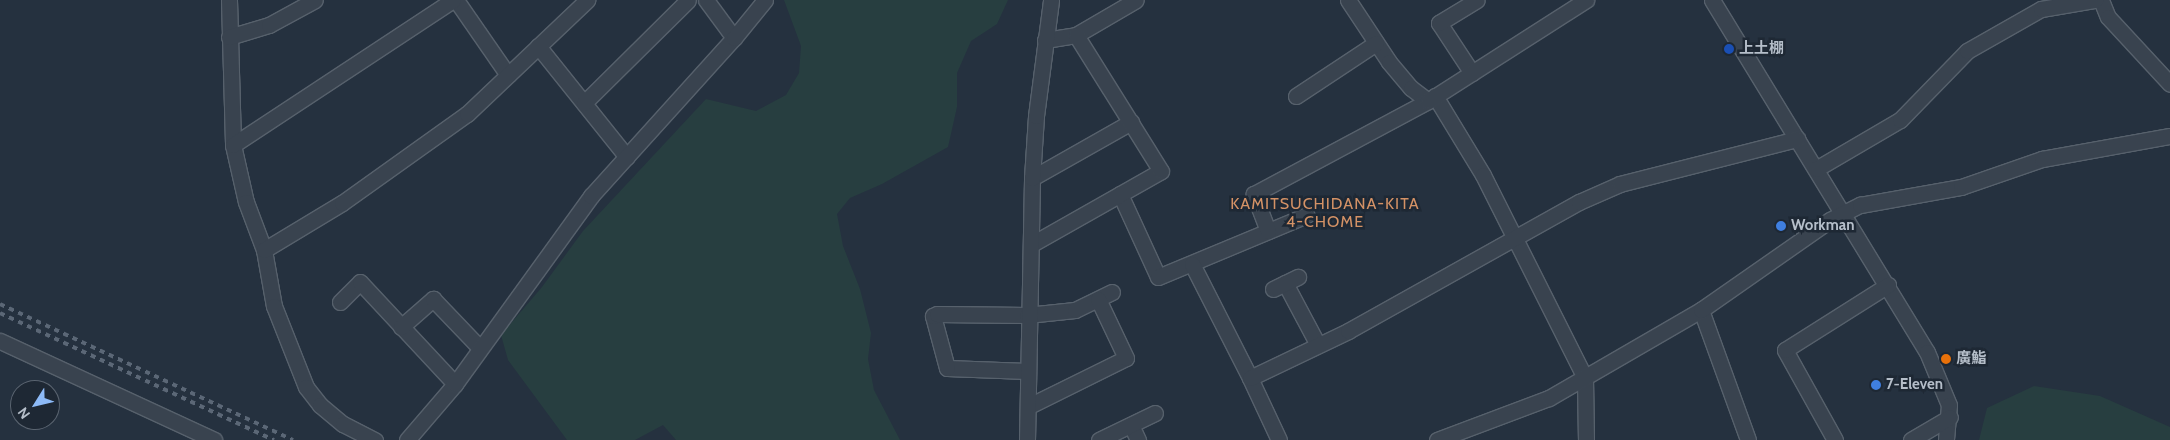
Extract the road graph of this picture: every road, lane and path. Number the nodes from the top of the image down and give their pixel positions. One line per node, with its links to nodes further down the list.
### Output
1 (230, 0): 18 (street)
2 (315, 0): 18 (street)
3 (452, 0): 32 (street)
4 (456, 0): 24 (street)
5 (587, 0): 22 (street)
6 (688, 0): 28 (street)
7 (706, 0): 19 (street)
8 (765, 0): 19 (street)
9 (1051, 0): 20 (street)
10 (1136, 0): 17 (street)
11 (1348, 0): 21 (street)
12 (1477, 0): 23 (street)
13 (1586, 0): 23 (street)
14 (2095, 0): 34 (street)
15 (2101, 0): 25 (street)
16 (1714, 2): 31 (street)
17 (1076, 35): 20 (street); 29 (street)
18 (229, 37): 32 (street)
19 (734, 38): 33 (street)
20 (1045, 40): 35 (street)
21 (1376, 43): 26 (street); 27 (street)
22 (538, 46): 24 (street); 28 (street)
23 (1472, 73): 27 (street)
24 (508, 74): 42 (street)
25 (2170, 84)
26 (1296, 96)
27 (1432, 99): 39 (street); 40 (street)
28 (584, 103): 33 (street)
29 (1131, 122): 35 (street); 36 (street)
30 (2170, 136): 37 (street)
31 (1797, 139): 34 (street); 40 (street)
32 (232, 145): 42 (street)
33 (627, 157): 54 (street)
34 (1816, 169): 37 (street)
35 (1032, 178): 41 (street)
36 (1120, 194): 41 (street); 43 (street)
37 (1842, 213): 45 (street); 49 (street)
38 (1307, 216): 39 (street)
39 (1268, 230): 43 (street)
40 (1515, 236): 53 (street); 57 (street)
41 (1032, 244): 50 (street)
42 (264, 250): 64 (street)
43 (1192, 264): 56 (street)
44 (1285, 283): 53 (street)
45 (1888, 286): 61 (street); 73 (street)
46 (1112, 292): 47 (street)
47 (1098, 299): 50 (street); 59 (street)
48 (340, 302): 51 (street)
49 (1701, 310): 57 (street); 72 (street)
50 (1027, 315): 55 (street); 55 (street)
51 (401, 327): 54 (street); 58 (street)
52 (0, 341): 63 (street)
53 (1318, 345): 56 (street)
54 (480, 348): 58 (street)
55 (1027, 371): 59 (street)
56 (1250, 378): 69 (street)
57 (1585, 378): 70 (street); 71 (street)
58 (455, 384): 65 (street)
59 (1029, 406): 66 (street)
60 (1156, 413): 62 (street)
61 (1950, 417): 74 (street); 75 (street)
62 (1131, 425): 67 (street); 68 (street)
63 (214, 440)
64 (375, 440)
65 (407, 440)
66 (1027, 440)
67 (1099, 440)
68 (1138, 440)
69 (1279, 440)
70 (1437, 440)
71 (1586, 440)
72 (1748, 440)
73 (1835, 440)
74 (1911, 440)
75 (1946, 440)

